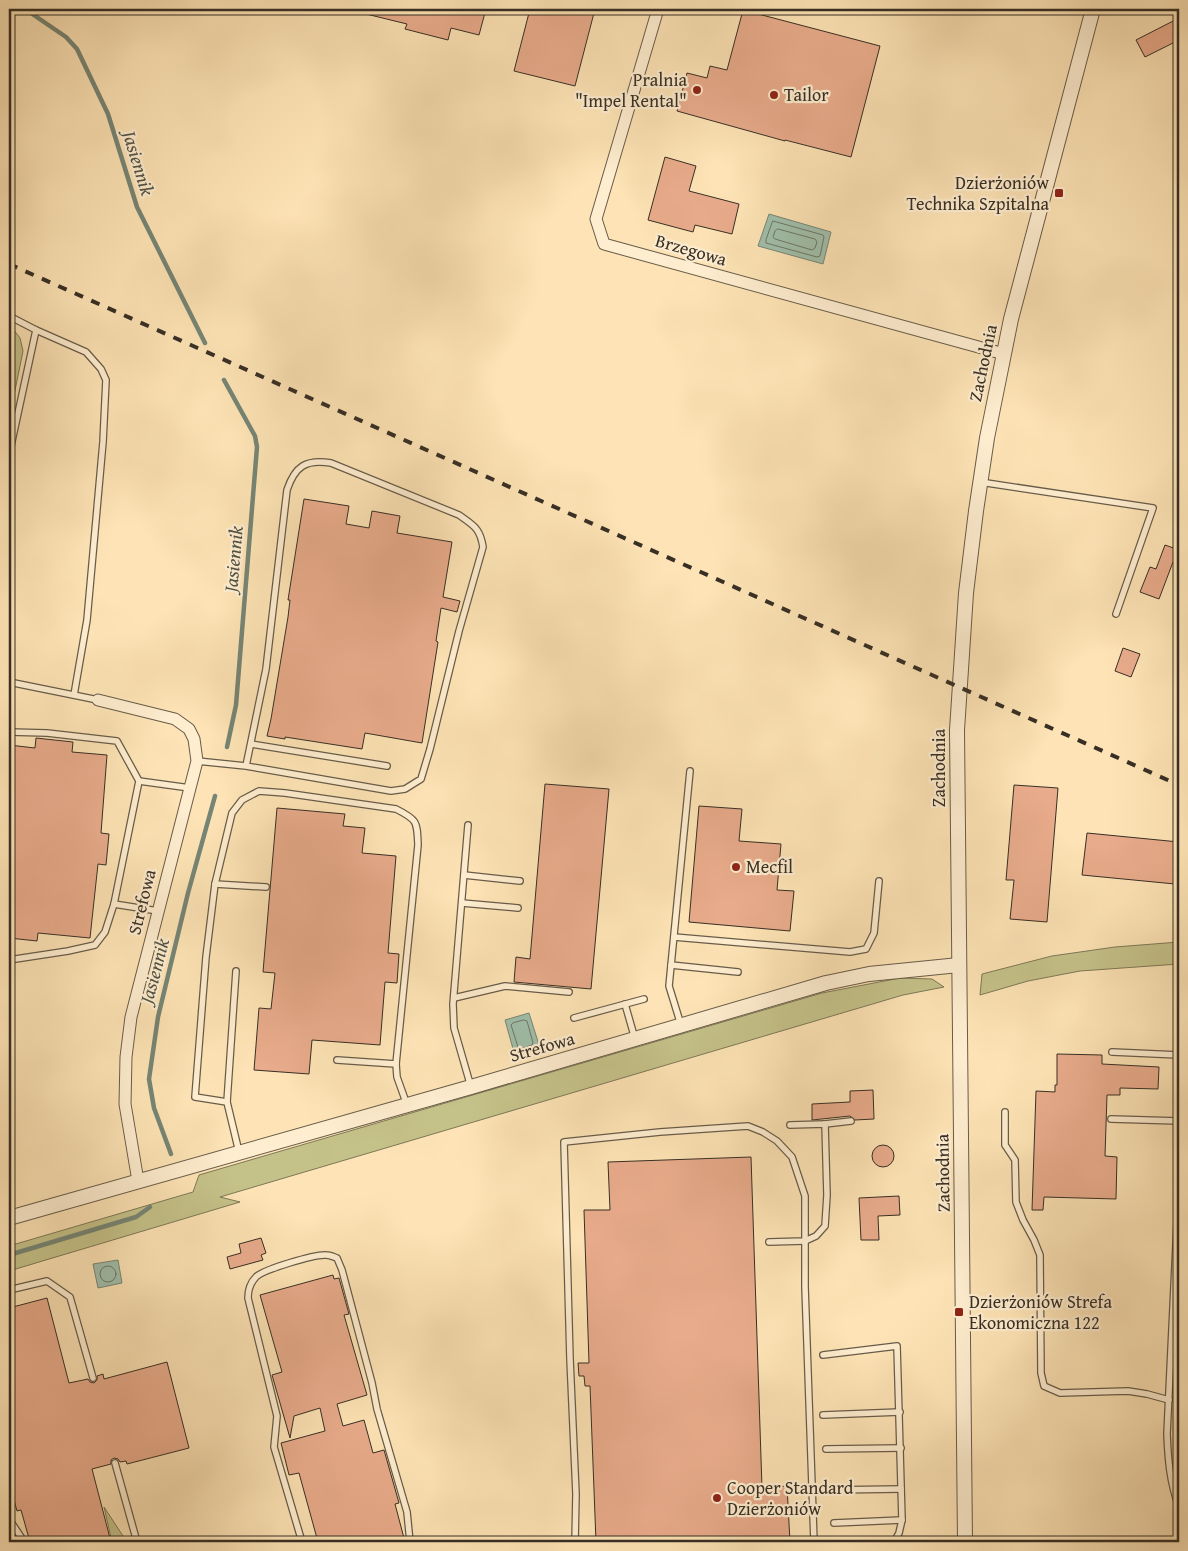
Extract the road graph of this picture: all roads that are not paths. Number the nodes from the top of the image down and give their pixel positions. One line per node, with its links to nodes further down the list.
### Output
1 (658, 9): 5 (street, Brzegowa)
2 (1094, 9): 5 (street, Zachodnia)
3 (9, 316): 4 (lane)
4 (36, 330): 6 (lane); 10 (lane)
5 (1004, 354): 7 (street, Zachodnia)
6 (9, 455)
7 (980, 482): 8 (lane); 33 (street, Zachodnia)
8 (1116, 614)
9 (9, 682): 10 (lane)
10 (74, 695): 11 (lane)
11 (98, 700): 14 (street, Strefowa)
12 (9, 732): 18 (lane)
13 (251, 744): 15 (lane); 15 (lane); 16 (lane)
14 (197, 761): 15 (lane); 19 (street, Strefowa)
15 (246, 766)
16 (387, 766)
17 (690, 771): 30 (lane)
18 (139, 780): 19 (lane); 27 (lane)
19 (190, 788): 29 (street, Strefowa)
20 (468, 826): 21 (lane)
21 (464, 875): 22 (lane); 26 (lane)
22 (520, 881)
23 (878, 881): 30 (lane)
24 (215, 884): 25 (lane); 46 (lane); 48 (lane)
25 (266, 887)
26 (462, 903): 28 (lane); 37 (lane)
27 (114, 904): 29 (lane); 31 (lane)
28 (518, 908)
29 (158, 910): 57 (street, Strefowa)
30 (674, 937): 32 (lane)
31 (9, 960)
32 (671, 965): 35 (lane); 41 (lane)
33 (959, 965): 41 (street, Strefowa); 84 (street, Zachodnia)
34 (236, 971): 48 (lane)
35 (738, 972)
36 (569, 992): 37 (lane)
37 (454, 998): 47 (lane)
38 (644, 999): 39 (lane)
39 (625, 1004): 40 (lane); 42 (lane)
40 (574, 1018)
41 (681, 1025): 42 (street, Strefowa)
42 (635, 1040): 47 (street, Strefowa)
43 (1112, 1052): 44 (lane)
44 (1179, 1055)
45 (337, 1060): 46 (lane)
46 (396, 1064): 49 (lane)
47 (471, 1087): 49 (street, Strefowa)
48 (227, 1102): 56 (lane)
49 (407, 1105): 56 (street, Strefowa)
50 (1005, 1112): 65 (lane)
51 (1111, 1119): 53 (lane)
52 (850, 1121): 54 (lane)
53 (1179, 1122)
54 (825, 1124): 55 (lane); 60 (lane)
55 (790, 1125)
56 (239, 1152): 57 (street, Strefowa)
57 (138, 1181): 59 (street, Strefowa)
58 (1179, 1181): 65 (lane)
59 (9, 1218)
60 (805, 1241): 61 (lane); 81 (lane); 82 (lane)
61 (769, 1242)
62 (9, 1290): 64 (lane)
63 (823, 1355): 66 (lane)
64 (93, 1378)
65 (1169, 1400): 73 (lane)
66 (900, 1412): 67 (lane); 68 (lane)
67 (823, 1415)
68 (901, 1448): 69 (lane); 71 (lane)
69 (826, 1449)
70 (115, 1463): 78 (lane)
71 (901, 1489): 72 (lane); 75 (lane)
72 (829, 1490)
73 (1179, 1507)
74 (9, 1519): 77 (lane)
75 (902, 1520): 76 (lane); 83 (lane)
76 (834, 1523)
77 (22, 1542)
78 (137, 1542)
79 (302, 1542): 80 (lane)
80 (410, 1542)
81 (575, 1542)
82 (814, 1542)
83 (894, 1542)
84 (965, 1542)

